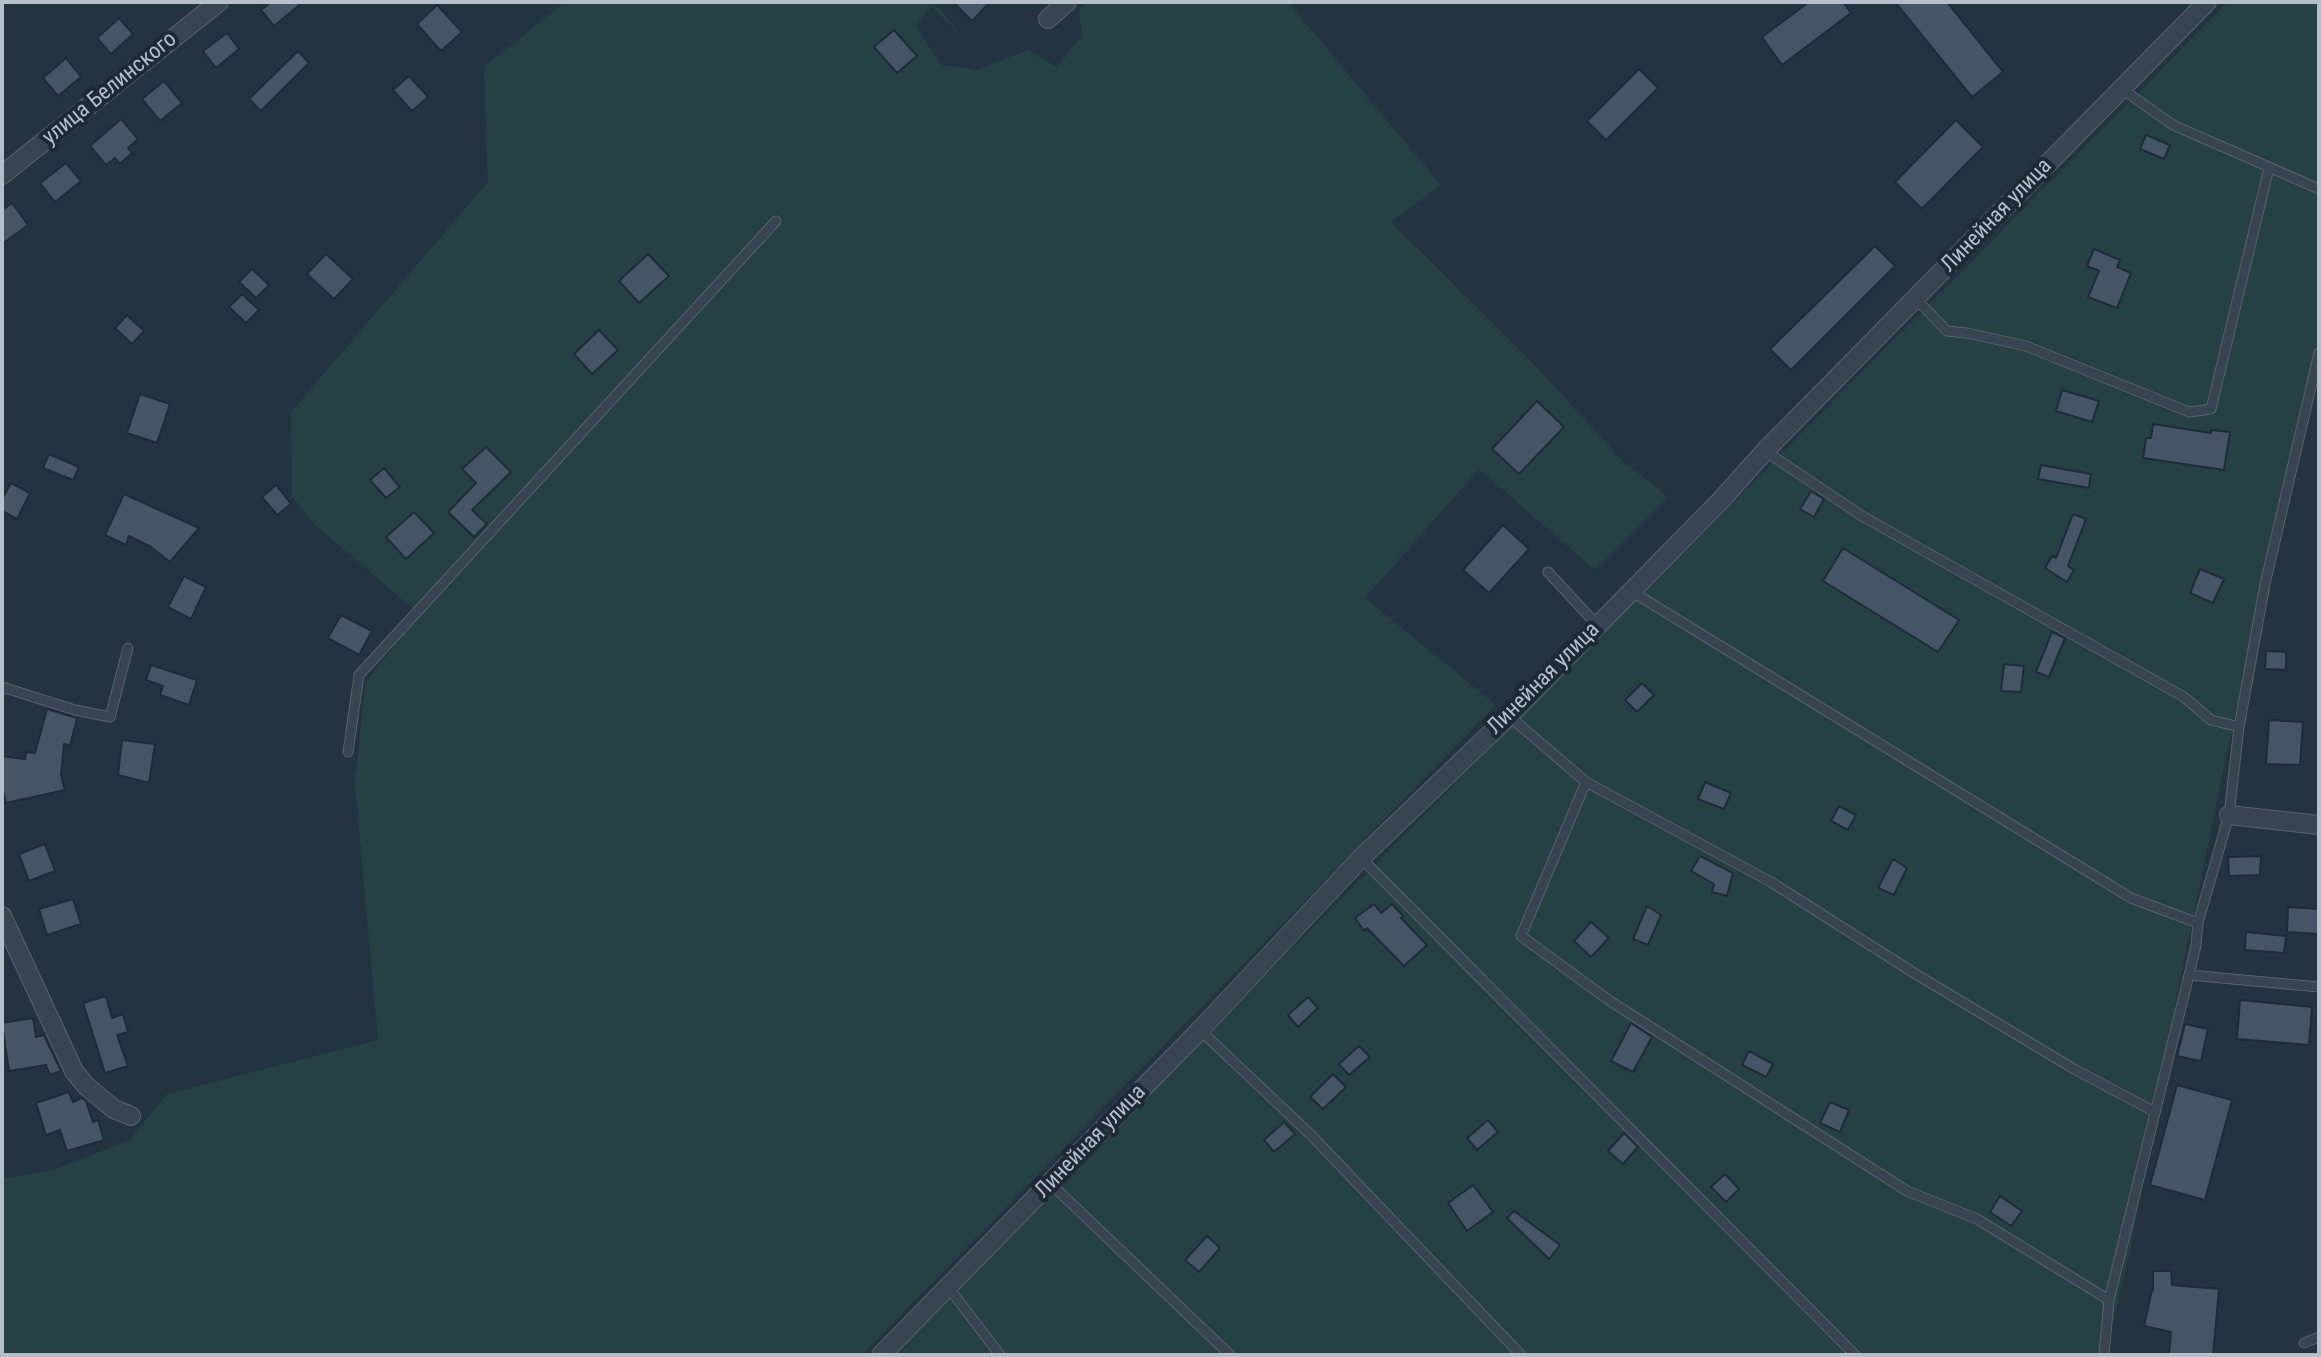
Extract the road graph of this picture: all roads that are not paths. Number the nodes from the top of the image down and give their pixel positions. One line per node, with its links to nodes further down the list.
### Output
1 (219, 2): 7 (street, улица Белинского)
2 (1067, 2): 4 (street)
3 (2207, 2): 5 (street, Линейная улица)
4 (1048, 19)
5 (2122, 89): 6 (lane); 10 (street, Линейная улица)
6 (2269, 168): 8 (lane); 10 (lane)
7 (2, 175)
8 (2319, 189)
9 (776, 221): 20 (lane)
10 (1916, 299): 12 (street, Линейная улица)
11 (2319, 353): 19 (lane)
12 (1765, 451): 14 (street, Линейная улица); 19 (lane)
13 (1548, 572): 15 (lane)
14 (1631, 591): 15 (street, Линейная улица); 26 (lane)
15 (1598, 626): 18 (street, Линейная улица)
16 (128, 648): 17 (lane)
17 (2, 687)
18 (1509, 716): 21 (lane); 24 (street, Линейная улица)
19 (2239, 727): 22 (lane)
20 (348, 752)
21 (1586, 782): 30 (lane); 34 (lane)
22 (2229, 815): 23 (street); 26 (lane)
23 (2319, 825)
24 (1361, 858): 29 (street, Линейная улица); 41 (lane)
25 (2, 916): 31 (street)
26 (2198, 923): 27 (lane)
27 (2189, 975): 28 (lane); 30 (lane)
28 (2319, 987)
29 (1200, 1030): 32 (street, Линейная улица); 40 (lane)
30 (2155, 1112): 34 (lane)
31 (131, 1116)
32 (1050, 1183): 33 (street, Линейная улица); 39 (lane)
33 (948, 1287): 37 (street, Линейная улица); 38 (lane)
34 (2109, 1300): 42 (lane)
35 (2319, 1337): 36 (lane)
36 (2304, 1343)
37 (881, 1355)
38 (1000, 1355)
39 (1230, 1355)
40 (1521, 1355)
41 (1855, 1355)
42 (2104, 1355)

